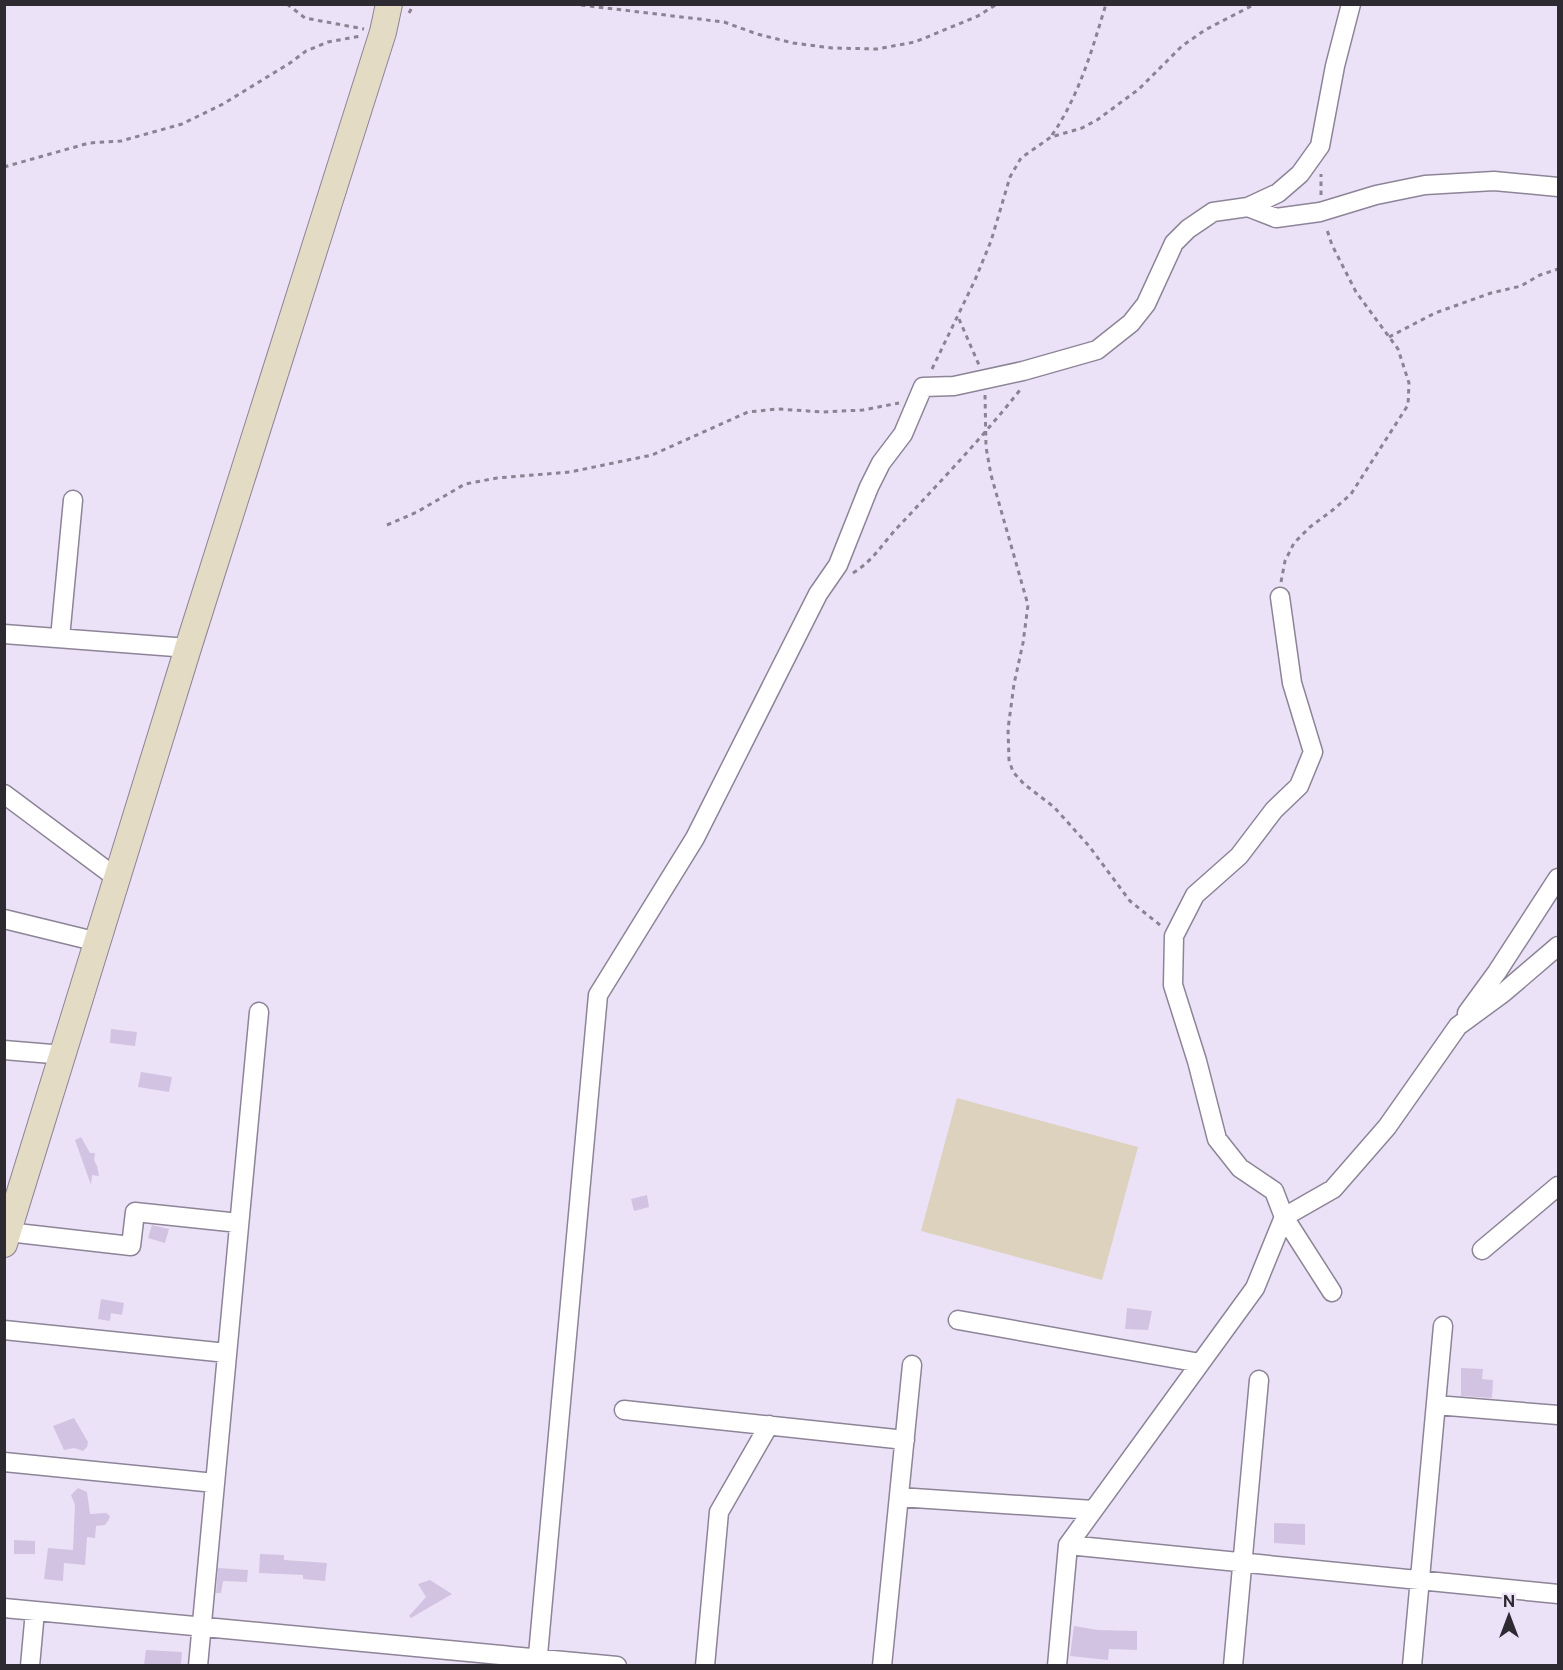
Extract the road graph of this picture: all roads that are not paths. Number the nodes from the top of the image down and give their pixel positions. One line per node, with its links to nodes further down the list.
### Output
1 (1351, 4): 4 (street)
2 (399, 10): 9 (main road)
3 (1558, 187): 4 (street)
4 (1248, 207): 49 (street)
5 (73, 500): 8 (street)
6 (1280, 597): 21 (street)
7 (4, 634): 8 (street)
8 (60, 638): 9 (street)
9 (188, 648): 12 (main road)
10 (4, 794): 12 (street)
11 (1558, 878): 17 (street)
12 (118, 879): 14 (main road)
13 (4, 919): 14 (street)
14 (98, 942): 19 (main road)
15 (1558, 946): 17 (street)
16 (259, 1012): 22 (street)
17 (1458, 1026): 21 (street)
18 (4, 1050): 19 (street)
19 (64, 1055): 23 (main road)
20 (1558, 1186): 24 (street)
21 (1284, 1217): 25 (street); 30 (street)
22 (239, 1223): 23 (street); 29 (street)
23 (6, 1238)
24 (1482, 1250)
25 (1332, 1292)
26 (958, 1320): 30 (street)
27 (1443, 1326): 33 (street)
28 (4, 1330): 29 (street)
29 (227, 1353): 39 (street)
30 (1200, 1363): 41 (street)
31 (912, 1365): 37 (street)
32 (1259, 1380): 43 (street)
33 (1436, 1405): 35 (street); 44 (street)
34 (624, 1410): 36 (street)
35 (1558, 1415)
36 (769, 1425): 37 (street); 53 (street)
37 (905, 1440): 40 (street)
38 (4, 1462): 39 (street)
39 (215, 1483): 48 (street)
40 (899, 1497): 41 (street); 54 (street)
41 (1093, 1510): 42 (street)
42 (1068, 1545): 43 (street); 55 (street)
43 (1242, 1562): 44 (street); 56 (street)
44 (1420, 1580): 45 (street); 57 (street)
45 (1558, 1594)
46 (4, 1608): 47 (street)
47 (35, 1611): 48 (street); 50 (street)
48 (201, 1626): 49 (street); 51 (street)
49 (537, 1662): 52 (street)
50 (30, 1665)
51 (198, 1665)
52 (617, 1665)
53 (705, 1665)
54 (882, 1665)
55 (1057, 1665)
56 (1233, 1665)
57 (1412, 1665)

